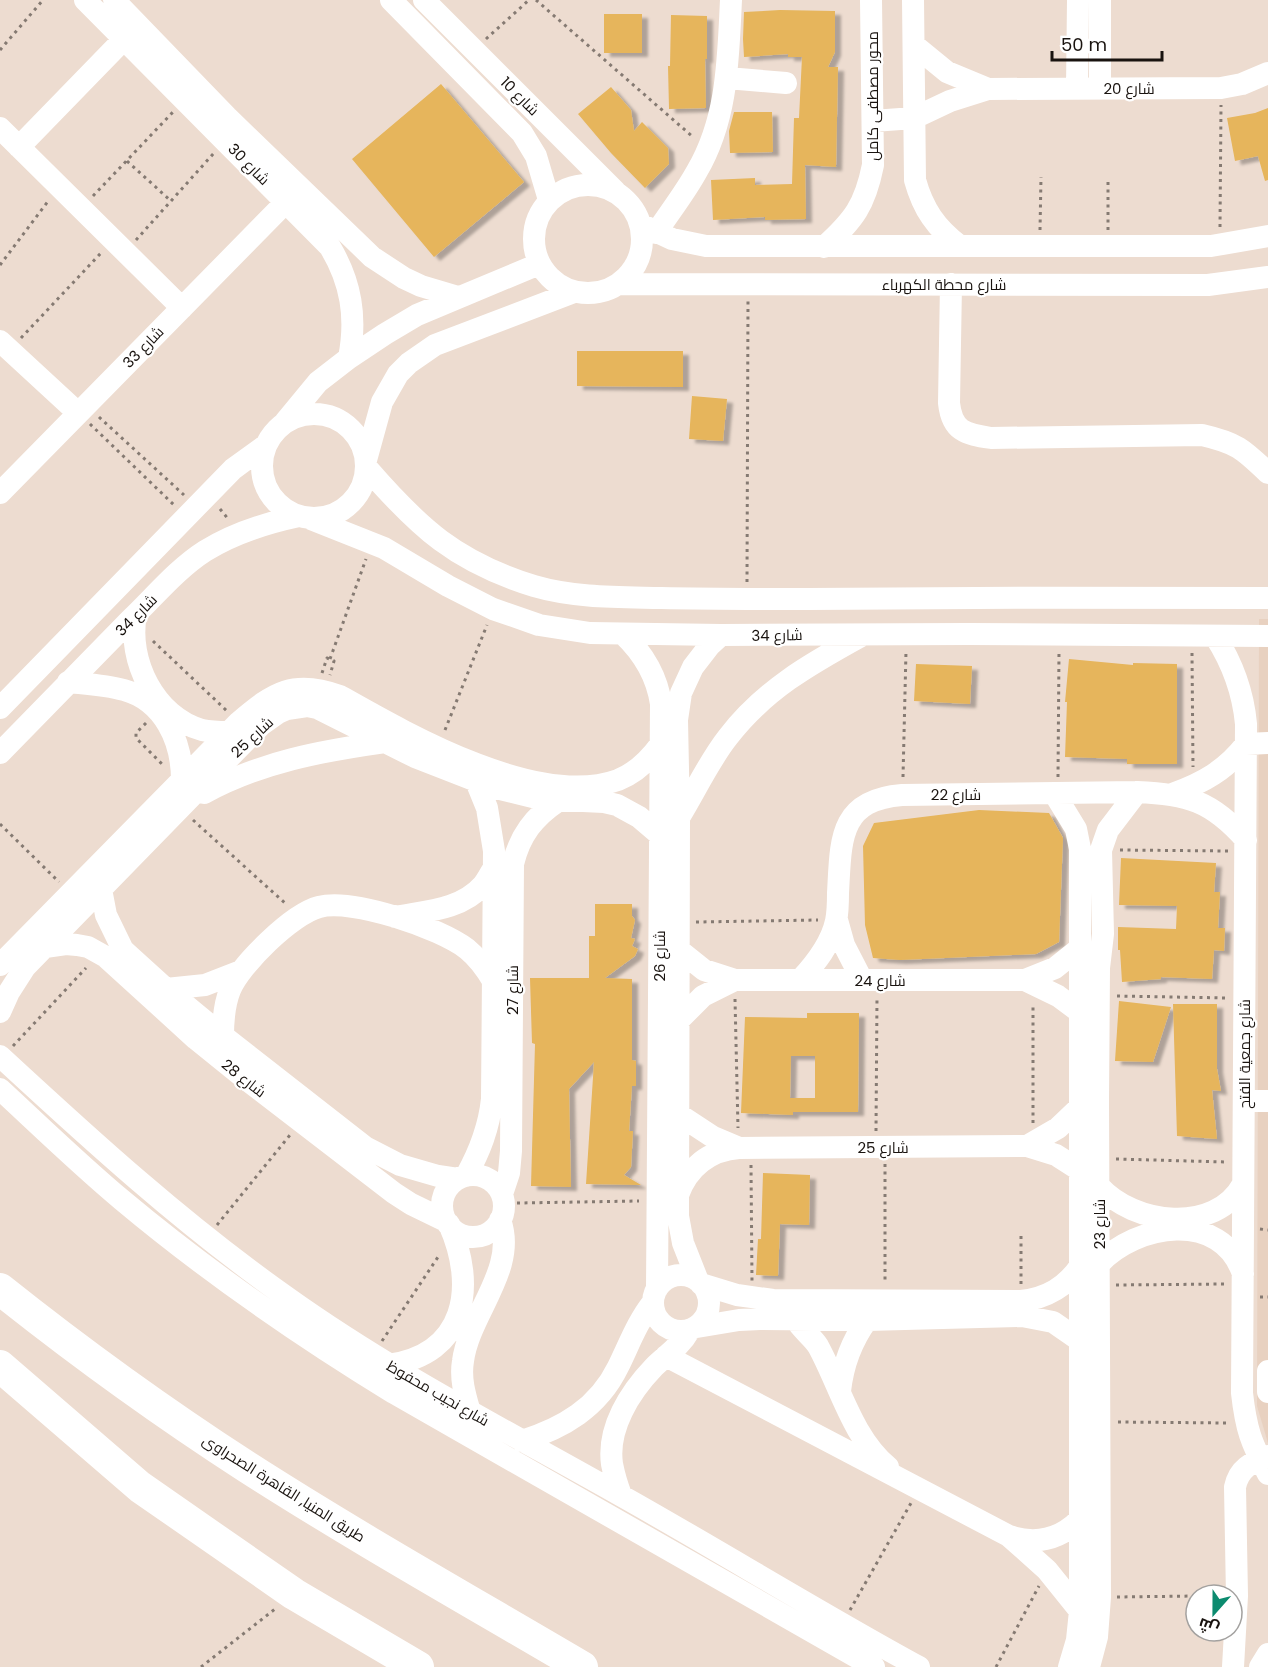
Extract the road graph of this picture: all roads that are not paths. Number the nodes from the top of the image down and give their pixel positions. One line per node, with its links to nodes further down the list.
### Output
1 (85, 0): 10 (street, شارع 30)
2 (114, 0): 27 (street, شارع 30)
3 (391, 0): 23 (street, شارع 10)
4 (424, 0): 22 (street, شارع 10)
5 (731, 0): 13 (street)
6 (871, 0): 19 (street, محور مصطفى كامل)
7 (914, 0): 11 (street)
8 (1078, 0): 15 (street)
9 (1100, 0): 16 (street)
10 (124, 39): 21 (street); 24 (street, شارع 30)
11 (914, 45): 17 (street, شارع 20); 18 (street)
12 (1268, 73): 16 (street, شارع 20)
13 (727, 78): 14 (street); 25 (street)
14 (786, 82)
15 (1077, 88): 16 (street, شارع 20); 17 (street, شارع 20)
16 (1100, 88)
17 (988, 89): 18 (street, شارع 20)
18 (914, 118): 19 (street); 28 (street)
19 (873, 121): 29 (street, محور مصطفى كامل)
20 (0, 128): 21 (street)
21 (19, 147): 39 (street)
22 (616, 192): 23 (street); 25 (street)
23 (549, 200): 32 (street)
24 (286, 202): 31 (street, شارع 30); 39 (street, شارع 33)
25 (648, 228): 29 (street); 34 (street)
26 (1268, 236): 30 (street)
27 (357, 244): 31 (street); 38 (street, شارع 30)
28 (960, 246): 29 (street); 30 (street)
29 (824, 247)
30 (1117, 247): 36 (street)
31 (338, 260): 41 (street, شارع 30)
32 (539, 264): 37 (street); 38 (street)
33 (1268, 277): 36 (street, شارع محطة الكهرباء)
34 (620, 284): 35 (street, شارع محطة الكهرباء); 37 (street)
35 (951, 284): 36 (street, شارع محطة الكهرباء); 46 (street)
36 (1125, 285)
37 (574, 291): 45 (street)
38 (458, 297): 41 (street)
39 (182, 308): 42 (street, شارع 33)
40 (5, 345): 42 (street)
41 (349, 358): 43 (street)
42 (82, 409): 47 (street, شارع 33)
43 (285, 422): 44 (street); 45 (street)
44 (266, 445): 48 (street); 59 (street)
45 (367, 464): 48 (street); 49 (street)
46 (1268, 473)
47 (0, 493)
48 (305, 518): 51 (street, شارع 34); 52 (street, شارع 34)
49 (969, 598): 50 (street); 54 (street)
50 (1268, 598)
51 (135, 619): 58 (street, شارع 34); 60 (street)
52 (622, 634): 55 (street, شارع 34); 62 (street, شارع 26)
53 (864, 634): 54 (street, شارع 34); 55 (street, شارع 34); 74 (street)
54 (969, 634): 56 (street, شارع 34)
55 (721, 635): 62 (street, شارع 26)
56 (1215, 636): 57 (street, شارع 34); 65 (street, شارع جمعية الفتح)
57 (1268, 636)
58 (69, 682): 60 (street); 67 (street, شارع 34)
59 (0, 708)
60 (161, 709): 63 (street); 71 (street)
61 (349, 712): 63 (street, شارع 25); 64 (street, شارع 25); 71 (street, شارع 25); 73 (street, شارع 25)
62 (669, 720): 66 (street, شارع 26); 74 (street, شارع 26)
63 (234, 727): 71 (street, شارع 25)
64 (385, 742): 68 (street, شارع 25); 71 (street)
65 (1257, 743): 69 (street); 76 (street, شارع جمعية الفتح)
66 (660, 745): 73 (street, شارع 25); 75 (street, شارع 26)
67 (0, 753)
68 (476, 781): 73 (street, شارع 25); 77 (street, شارع 27)
69 (1183, 790): 70 (street, شارع 22); 76 (street, شارع 22)
70 (1137, 792): 72 (street, شارع 22); 78 (street, شارع 23)
71 (182, 793): 79 (street, شارع 25); 82 (street, شارع 25)
72 (1056, 794): 78 (street, شارع 23); 81 (street, شارع 22)
73 (573, 796): 75 (street, شارع 25); 77 (street, شارع 27)
74 (679, 818): 84 (street, شارع 26)
75 (659, 834): 100 (street, شارع 26)
76 (1246, 846): 103 (street, شارع جمعية الفتح)
77 (504, 864): 80 (street); 91 (street, شارع 27); 102 (street, شارع 27)
78 (1091, 884): 83 (street, شارع 23); 98 (street, شارع 23)
79 (101, 889): 82 (street, شارع 25); 86 (street, شارع 28)
80 (394, 917): 87 (street); 91 (street)
81 (837, 920): 89 (street, شارع 22); 90 (street, شارع 22)
82 (38, 941): 85 (street, شارع 25); 86 (street, شارع 28); 94 (street, شارع 25)
83 (1080, 948): 92 (street, شارع 24); 95 (street, شارع 23)
84 (679, 950): 88 (street, شارع 24); 96 (street, شارع 26)
85 (0, 965)
86 (126, 965): 93 (street, شارع 28); 106 (street, شارع 28)
87 (241, 971): 93 (street); 97 (street)
88 (735, 980): 89 (street, شارع 24); 96 (street, شارع 24)
89 (800, 980): 90 (street, شارع 24)
90 (870, 980): 92 (street, شارع 24)
91 (493, 981): 102 (street, شارع 27)
92 (1029, 981): 95 (street, شارع 24)
93 (166, 989): 97 (street, شارع 28)
94 (0, 1012)
95 (1081, 1013): 98 (street, شارع 23)
96 (678, 1021): 100 (street, شارع 26)
97 (223, 1036): 106 (street, شارع 28)
98 (1090, 1053): 105 (street, شارع 23); 110 (street, شارع 23)
99 (1, 1057): 116 (street, شارع نجيب محفوظ)
100 (668, 1073): 107 (street, شارع 26); 114 (street, شارع 26)
101 (0, 1089): 119 (street, شارع نجيب محفوظ)
102 (502, 1099): 112 (street, شارع 27); 115 (street, شارع 27)
103 (1244, 1101): 104 (street); 111 (street, شارع جمعية الفتح)
104 (1268, 1101)
105 (1080, 1107): 108 (street, شارع 25); 110 (street, شارع 23)
106 (298, 1112): 112 (street, شارع 28); 118 (street, شارع 28)
107 (678, 1114): 109 (street, شارع 25); 114 (street, شارع 26)
108 (1030, 1144): 109 (street, شارع 25); 110 (street, شارع 25)
109 (745, 1147): 114 (street, شارع 25)
110 (1090, 1165): 113 (street, شارع 23); 120 (street, شارع 23)
111 (1244, 1173): 117 (street); 121 (street, شارع جمعية الفتح)
112 (462, 1177): 115 (street); 118 (street)
113 (1099, 1186): 117 (street); 120 (street, شارع 23)
114 (668, 1199): 122 (street, شارع 26); 124 (street, شارع 26)
115 (502, 1206): 118 (street); 136 (street, شارع 27)
116 (186, 1222): 119 (street); 131 (street, شارع نجيب محفوظ)
117 (1172, 1224): 120 (street); 121 (street)
118 (449, 1226): 131 (street)
119 (172, 1240): 143 (street, شارع نجيب محفوظ)
120 (1093, 1271): 125 (street); 129 (street, شارع 23); 146 (street, شارع 23)
121 (1243, 1280): 138 (street, شارع جمعية الفتح)
122 (699, 1282): 124 (street); 126 (street); 128 (street)
123 (0, 1289): 147 (highway, طريق المنيا, القاهرة الصحراوى)
124 (655, 1296): 128 (street); 137 (street)
125 (1014, 1306): 126 (street); 127 (street); 129 (street)
126 (794, 1310): 127 (street); 128 (street); 134 (street)
127 (867, 1320): 134 (street)
128 (693, 1329): 130 (street)
129 (1079, 1340): 141 (street, شارع 23)
130 (666, 1356): 139 (street); 140 (street)
131 (380, 1360): 136 (street, شارع نجيب محفوظ)
132 (0, 1366): 148 (highway)
133 (1268, 1371): 135 (street)
134 (840, 1391): 139 (street)
135 (1268, 1392)
136 (470, 1412): 137 (street, شارع نجيب محفوظ)
137 (522, 1441): 140 (street, شارع نجيب محفوظ)
138 (1265, 1463): 151 (street)
139 (912, 1485): 142 (street)
140 (621, 1495): 143 (street, شارع نجيب محفوظ)
141 (1079, 1520): 142 (street); 144 (street, شارع 23)
142 (1009, 1536): 144 (street)
143 (782, 1602): 149 (street, شارع نجيب محفوظ); 150 (street, شارع نجيب محفوظ)
144 (1080, 1611): 146 (street, شارع 23)
145 (1268, 1654): 152 (street)
146 (1081, 1662)
147 (580, 1666)
148 (418, 1667)
149 (874, 1667)
150 (919, 1667)
151 (1233, 1667)
152 (1260, 1667)

